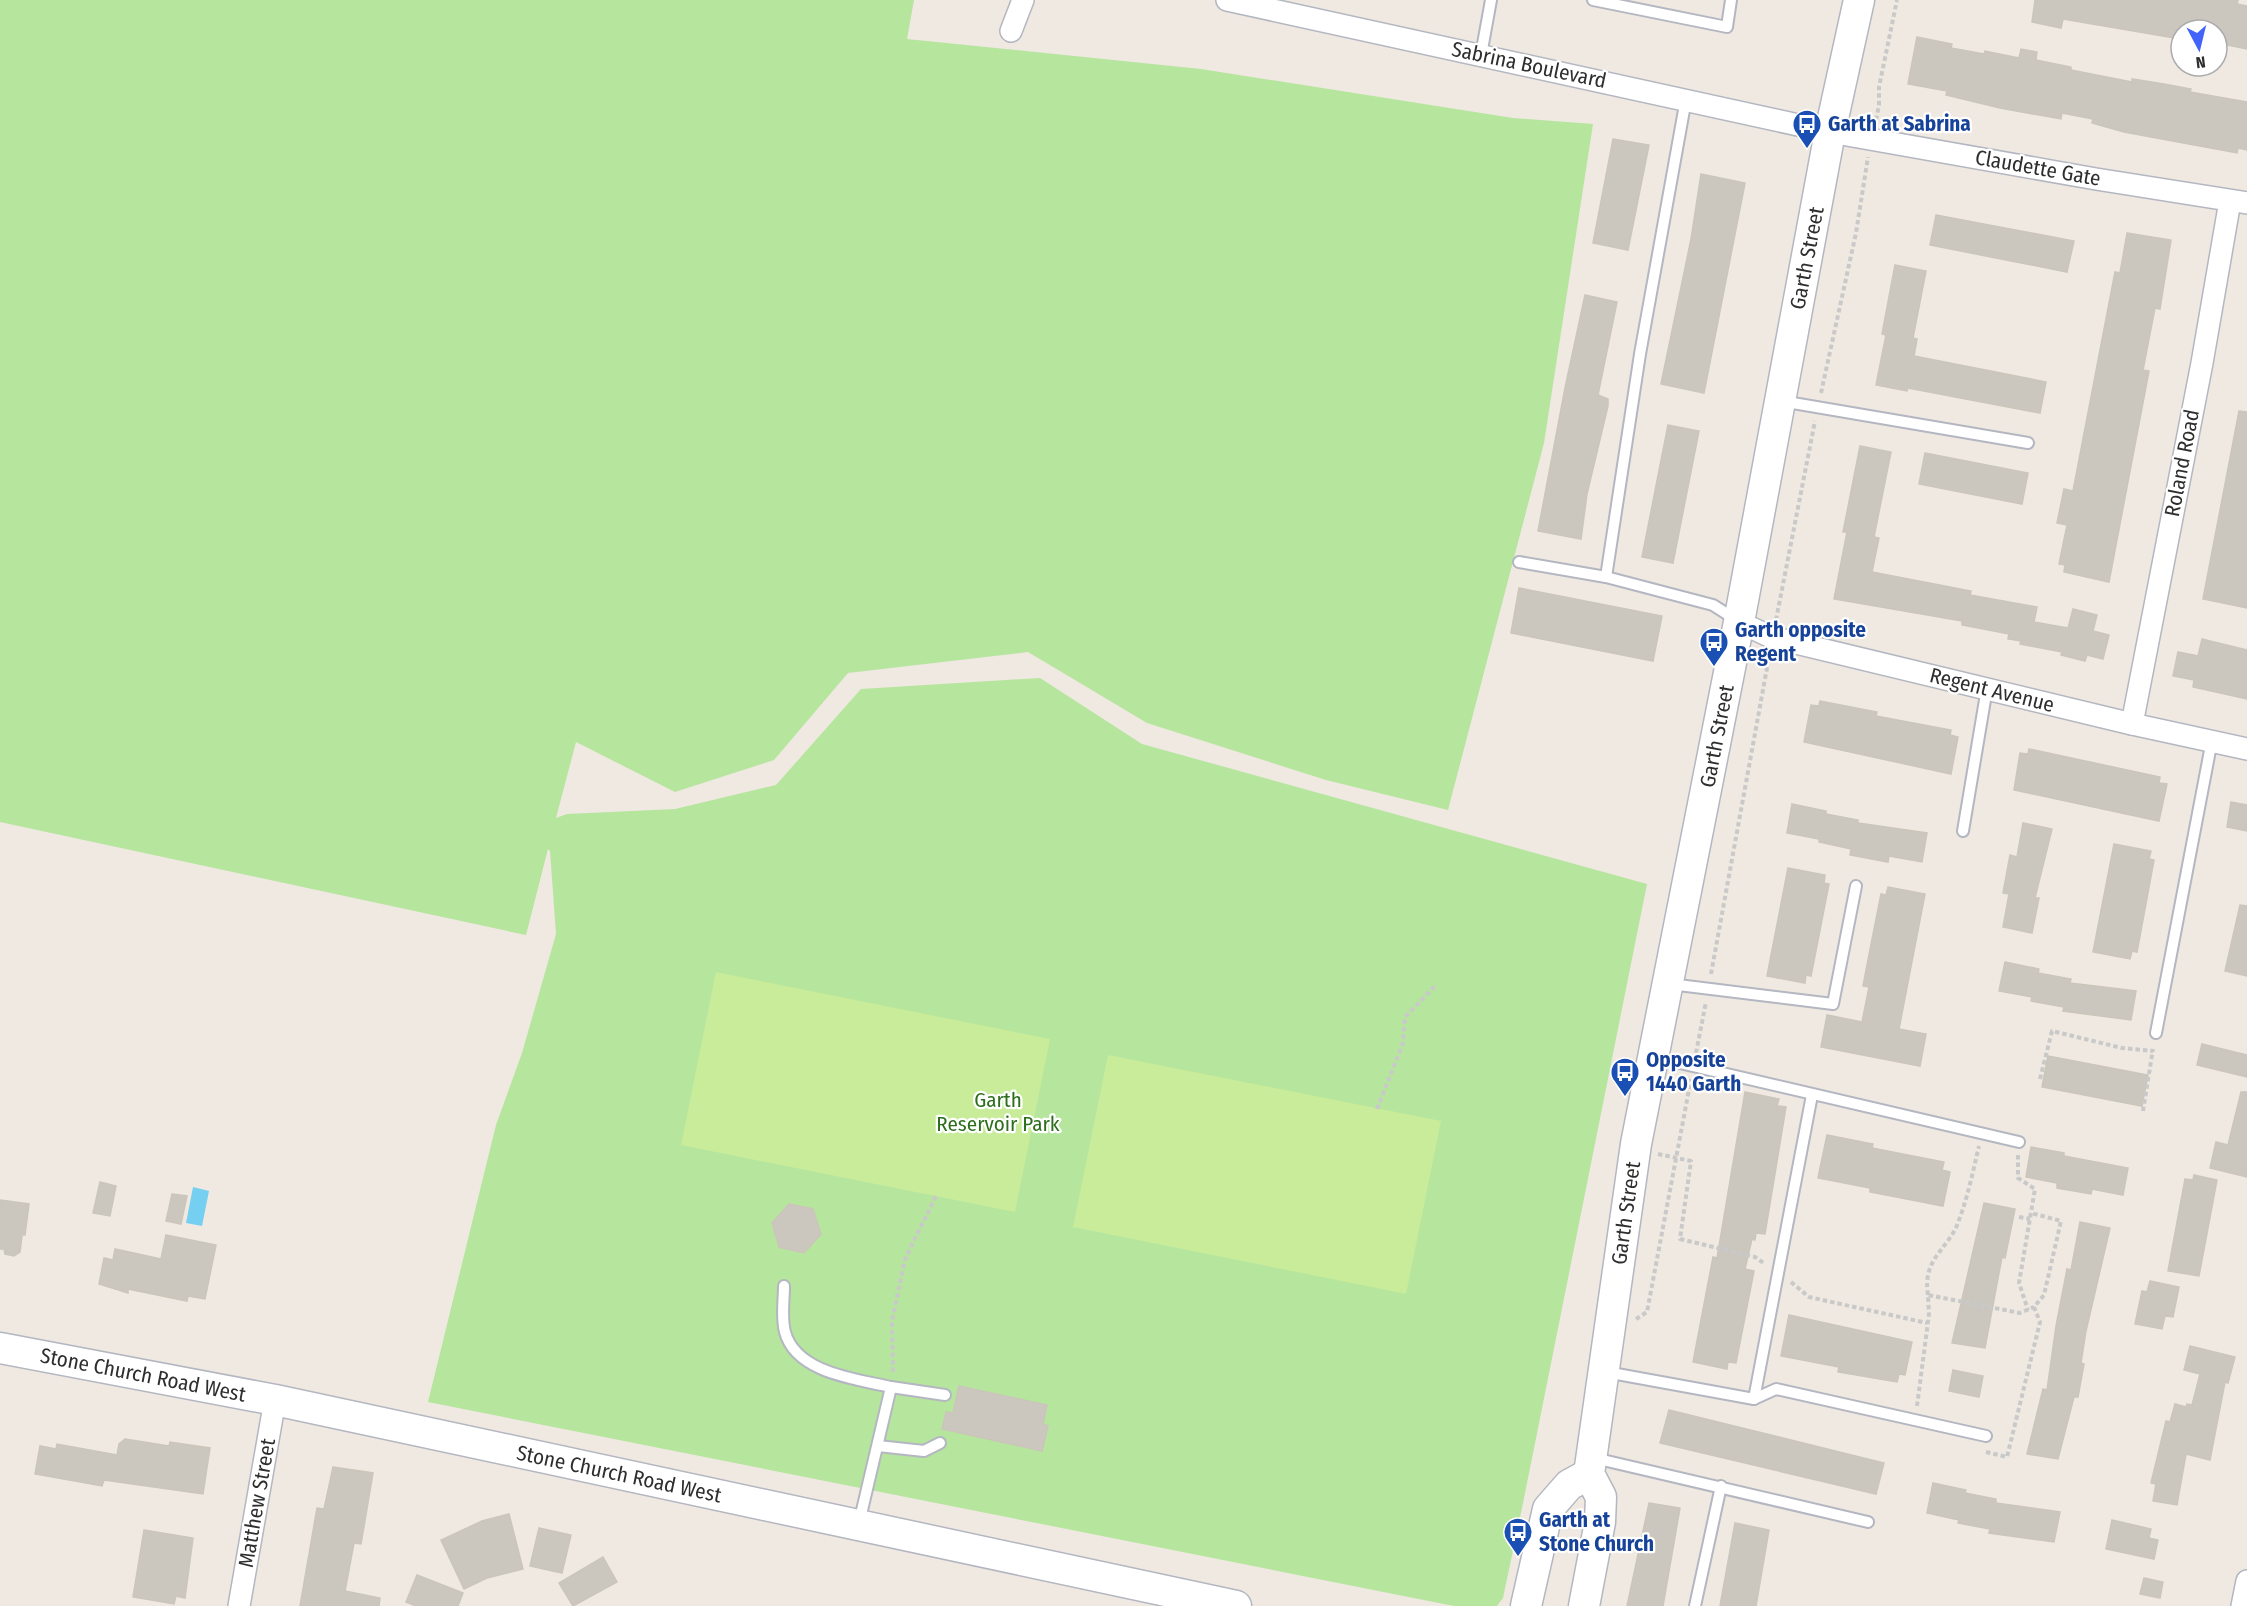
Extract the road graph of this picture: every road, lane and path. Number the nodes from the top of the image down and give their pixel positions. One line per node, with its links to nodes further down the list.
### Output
1 (1023, 0): 8 (street)
2 (1227, 0): 9 (street, Sabrina Boulevard)
3 (1491, 0): 9 (lane)
4 (1593, 0): 5 (lane)
5 (1731, 0)
6 (1859, 0): 11 (main road, Garth Street)
7 (1897, 0): 12 (path)
8 (1011, 31)
9 (1481, 55): 10 (street, Sabrina Boulevard)
10 (1686, 99): 11 (street, Sabrina Boulevard); 18 (lane)
11 (1830, 132): 12 (street, Claudette Gate); 14 (main road, Garth Street)
12 (1872, 138): 13 (street, Claudette Gate); 15 (path)
13 (2238, 202): 22 (street, Roland Road)
14 (1780, 401): 15 (lane); 19 (main road, Garth Street)
15 (1818, 407): 16 (lane); 20 (path)
16 (2028, 443)
17 (1520, 562): 18 (lane)
18 (1606, 577): 19 (lane)
19 (1739, 622): 20 (street, Regent Avenue); 28 (main road, Garth Street)
20 (1771, 637): 21 (street, Regent Avenue); 29 (path)
21 (1987, 688): 22 (street, Regent Avenue); 25 (lane)
22 (2132, 724): 23 (street, Regent Avenue)
23 (2212, 740): 24 (street, Regent Avenue); 30 (lane)
24 (2247, 749)
25 (1963, 831)
26 (1856, 886): 29 (lane)
27 (1437, 984): 36 (path)
28 (1669, 984): 29 (lane); 32 (main road, Garth Street)
29 (1708, 988): 33 (path)
30 (2156, 1033): 31 (path)
31 (2153, 1051): 34 (path); 37 (path)
32 (1653, 1056): 33 (lane); 40 (main road, Garth Street)
33 (1693, 1066): 35 (lane); 41 (path)
34 (2040, 1079)
35 (1812, 1095): 38 (lane); 46 (lane)
36 (1377, 1109)
37 (2143, 1111)
38 (1982, 1134): 39 (lane); 48 (path)
39 (2019, 1142): 43 (path)
40 (1636, 1144): 41 (path); 52 (main road, Garth Street)
41 (1678, 1159): 46 (path); 52 (path)
42 (936, 1196): 55 (path)
43 (2031, 1213): 45 (path); 49 (path)
44 (2019, 1217): 45 (path)
45 (2030, 1220): 50 (path)
46 (1778, 1271): 51 (path); 57 (lane)
47 (784, 1286): 55 (lane)
48 (1928, 1295): 50 (path); 51 (path)
49 (2034, 1307): 50 (path); 60 (path)
50 (2028, 1310)
51 (1928, 1323): 59 (path)
52 (1610, 1335): 54 (main road, Garth Street)
53 (0, 1348): 58 (main road, Stone Church Road West)
54 (1604, 1372): 57 (lane); 63 (main road, Garth Street)
55 (892, 1381): 56 (lane); 62 (lane)
56 (945, 1395)
57 (1754, 1399): 59 (lane)
58 (275, 1400): 66 (main road, Stone Church Road West); 68 (street, Matthew Street)
59 (1914, 1421): 60 (lane)
60 (1986, 1436)
61 (939, 1443): 62 (lane)
62 (878, 1446): 66 (lane)
63 (1590, 1466): 64 (lane); 70 (main road); 71 (main road)
64 (1721, 1486): 65 (lane); 72 (lane)
65 (1868, 1522)
66 (858, 1525): 69 (main road, Stone Church Road West)
67 (2247, 1581): 73 (street)
68 (239, 1606)
69 (1236, 1606)
70 (1526, 1606)
71 (1584, 1606)
72 (1695, 1606)
73 (2242, 1606)

